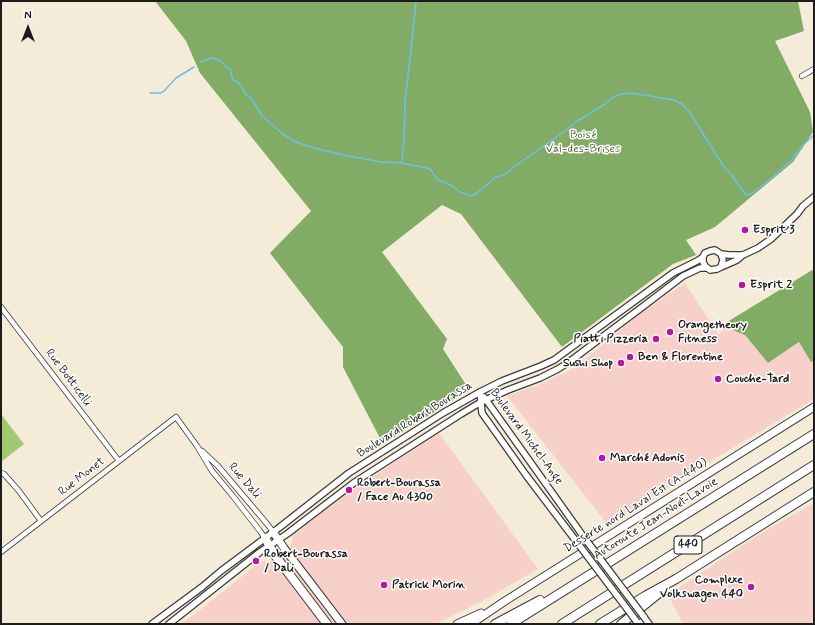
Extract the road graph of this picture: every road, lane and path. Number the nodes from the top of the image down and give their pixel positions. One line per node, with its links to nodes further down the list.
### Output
1 (814, 69): 2 (street)
2 (802, 76)
3 (814, 197): 5 (street)
4 (720, 254): 5 (street); 6 (street); 7 (street)
5 (743, 255): 7 (street)
6 (703, 257): 8 (street); 10 (street, Boulevard Robert Bourassa)
7 (721, 267): 8 (street)
8 (706, 268): 11 (street, Boulevard Robert Bourassa)
9 (1, 307): 16 (street, Rue Botticelli)
10 (480, 392): 11 (street, Boulevard Michel-Ange); 21 (street, Boulevard Robert Bourassa)
11 (483, 401): 23 (street, Boulevard Robert Bourassa); 29 (street, Boulevard Michel-Ange, bridge); 41 (street, Boulevard Michel-Ange, bridge)
12 (814, 407): 28 (main road, Desserte nord Laval Est (A-440))
13 (176, 417): 15 (street, Rue Dali); 16 (street, Rue Monet)
14 (814, 434): 26 (highway, Autoroute Jean-Noël-Lavoie / 440)
15 (197, 446): 21 (street, Rue Dali); 22 (street, Rue Dali)
16 (119, 461): 20 (street, Rue Monet)
17 (814, 465): 38 (highway, 440)
18 (1, 473): 20 (street)
19 (814, 492): 27 (highway)
20 (41, 521): 25 (street, Rue Monet)
21 (274, 532): 22 (street, Boulevard Robert Bourassa); 23 (main road)
22 (264, 538): 24 (highway); 30 (street, Boulevard Robert Bourassa)
23 (278, 539): 24 (street, Boulevard Robert Bourassa); 33 (main road)
24 (269, 546): 31 (street, Boulevard Robert Bourassa); 32 (highway)
25 (1, 552)
26 (608, 564): 36 (highway); 37 (highway, Autoroute Jean-Noël-Lavoie / 440)
27 (676, 579): 39 (highway); 40 (highway)
28 (505, 602): 34 (main road); 35 (main road, Desserte nord Laval Est (A-440))
29 (637, 623)
30 (152, 624)
31 (169, 624)
32 (327, 624)
33 (342, 624)
34 (457, 624)
35 (471, 624)
36 (495, 624)
37 (511, 624)
38 (562, 624)
39 (600, 624)
40 (621, 624)
41 (649, 624)

